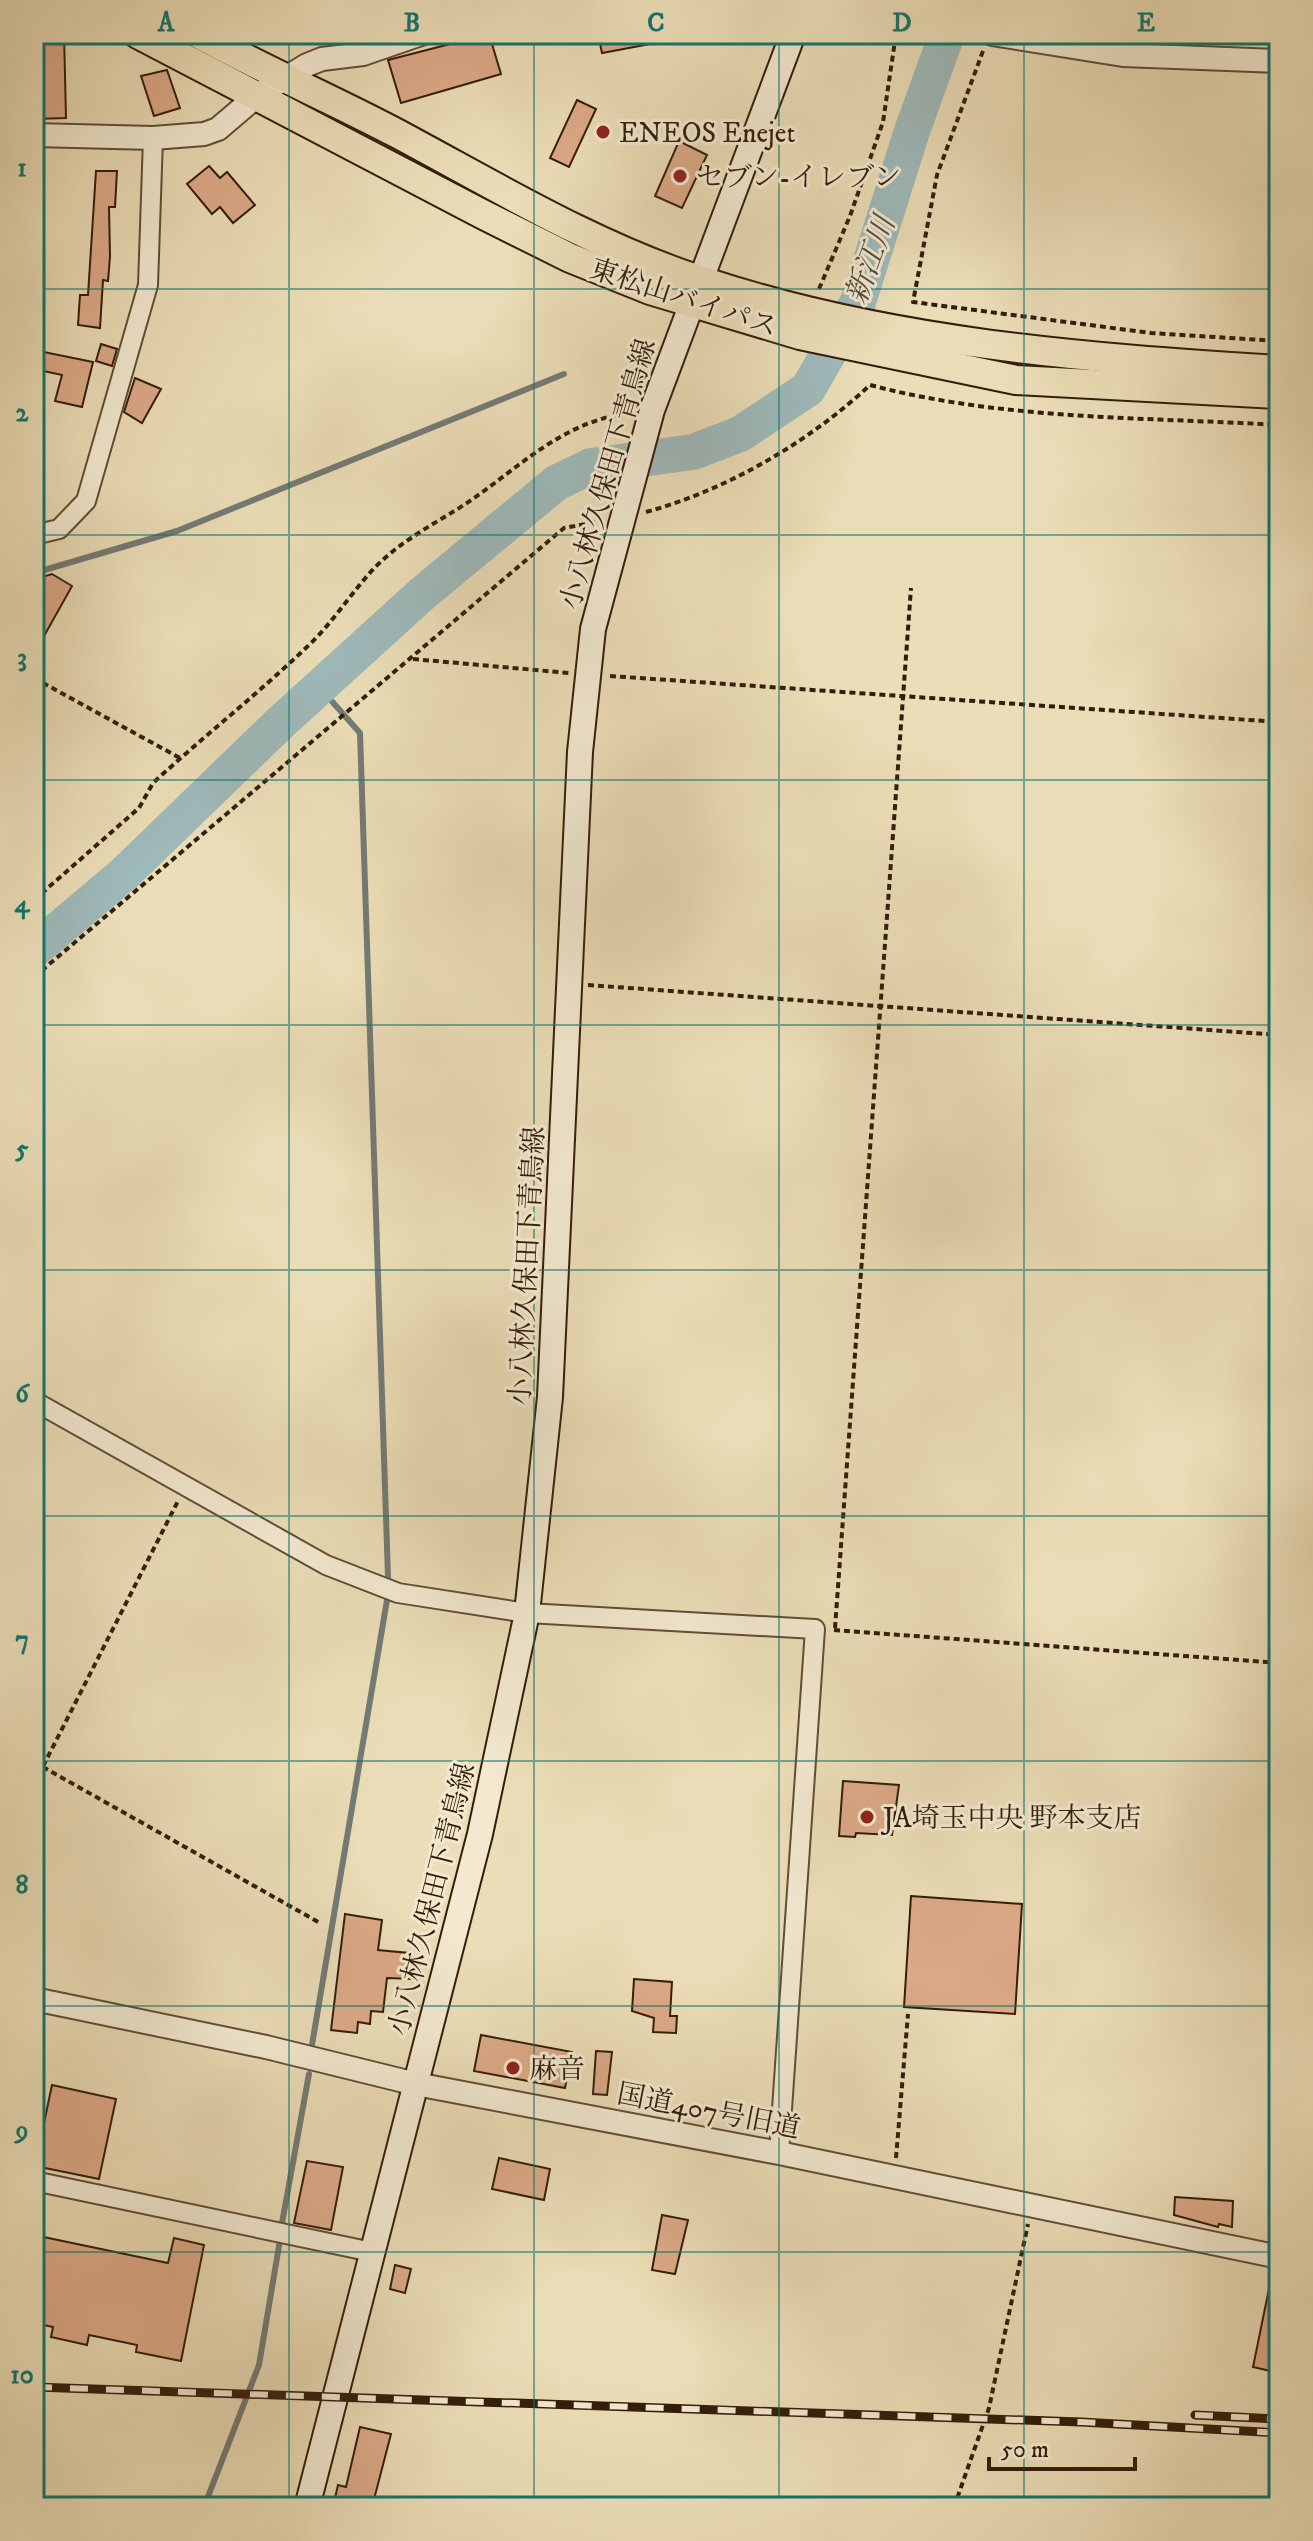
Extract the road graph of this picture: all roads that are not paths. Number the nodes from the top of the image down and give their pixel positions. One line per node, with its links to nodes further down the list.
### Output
1 (138, 34): 8 (highway, 東松山バイパス)
2 (199, 34): 7 (highway, 東松山バイパス)
3 (421, 34): 7 (street)
4 (793, 34): 11 (main road, 小八林久保田下青鳥線)
5 (988, 41): 6 (street)
6 (1279, 61)
7 (281, 79): 8 (street); 11 (highway, 東松山バイパス)
8 (258, 95): 10 (street); 11 (highway, 東松山バイパス)
9 (34, 135): 10 (street)
10 (153, 138): 14 (street)
11 (697, 292): 12 (highway, 東松山バイパス); 13 (highway, 東松山バイパス); 16 (main road, 小八林久保田下青鳥線)
12 (1279, 370)
13 (1279, 394)
14 (34, 535)
15 (34, 1401): 16 (street)
16 (527, 1613): 18 (main road, 小八林久保田下青鳥線); 19 (street)
17 (34, 1999): 18 (street, 国道407号旧道)
18 (416, 2084): 19 (street, 国道407号旧道); 21 (main road, 小八林久保田下青鳥線)
19 (779, 2153): 22 (street, 国道407号旧道)
20 (34, 2181): 21 (street)
21 (372, 2252): 23 (main road, 小八林久保田下青鳥線)
22 (1279, 2257)
23 (307, 2507)

